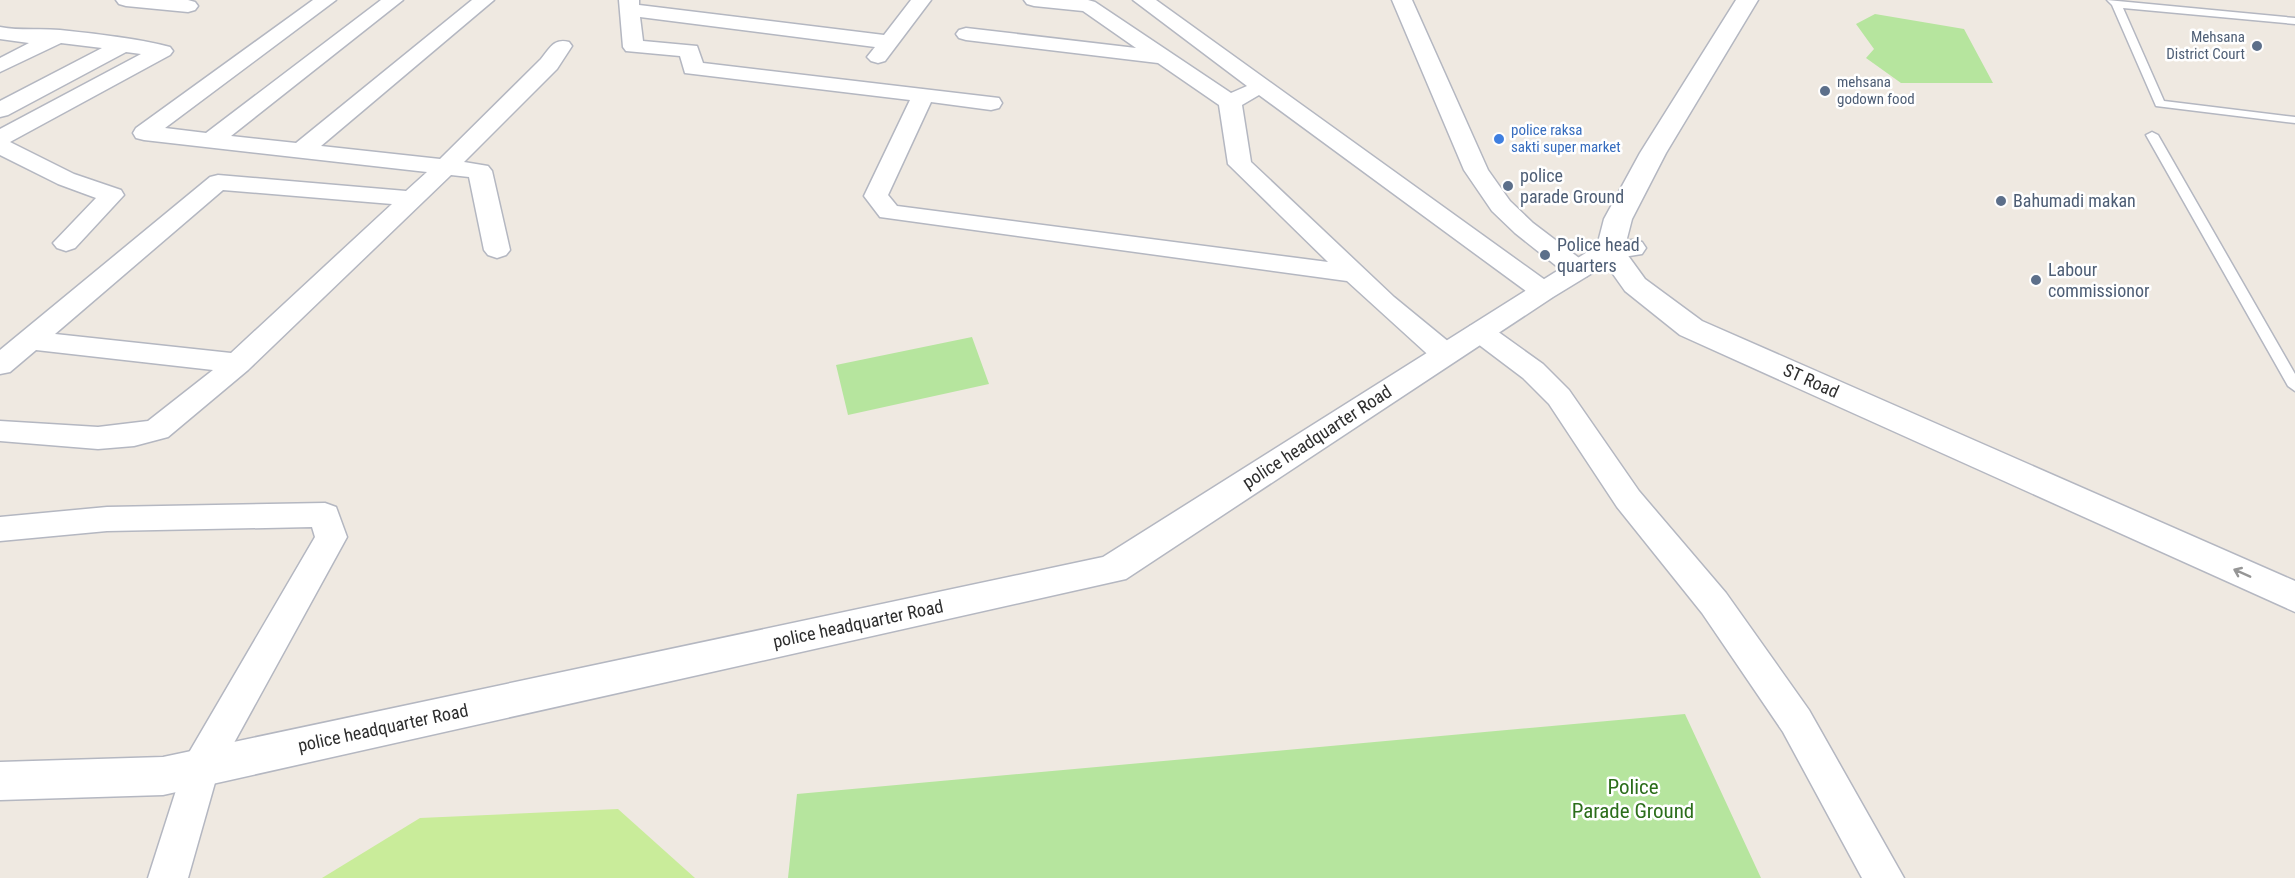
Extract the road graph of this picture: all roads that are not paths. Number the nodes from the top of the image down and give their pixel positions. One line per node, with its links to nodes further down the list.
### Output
1 (126, 0): 14 (street)
2 (326, 0): 33 (street)
3 (393, 0): 33 (street)
4 (484, 0): 35 (street)
5 (921, 0): 18 (street)
6 (1034, 0): 12 (street)
7 (1143, 0): 43 (street)
8 (1402, 0): 41 (street)
9 (1747, 0): 39 (main road)
10 (1761, 0): 39 (main road)
11 (2116, 1): 15 (lane); 30 (lane)
12 (1084, 3): 23 (street)
13 (629, 5): 18 (street); 27 (street)
14 (188, 6)
15 (2295, 21)
16 (966, 34): 23 (street)
17 (10, 35): 20 (street); 22 (street)
18 (889, 42): 24 (street)
19 (126, 44): 20 (street); 29 (street); 32 (street)
20 (59, 46): 25 (street); 26 (street)
21 (562, 46): 36 (street)
22 (0, 47)
23 (1166, 58): 42 (street)
24 (877, 60)
25 (0, 66)
26 (0, 89)
27 (923, 95): 28 (street); 42 (street)
28 (991, 103)
29 (0, 111)
30 (2295, 120)
31 (2152, 135): 49 (lane)
32 (0, 138)
33 (211, 140): 35 (street)
34 (0, 146): 38 (street)
35 (301, 151): 36 (street)
36 (446, 167): 37 (street); 40 (street)
37 (413, 199): 45 (street); 47 (street)
38 (66, 243)
39 (1621, 249): 41 (main road, police headquarter Road); 52 (main road, ST Road); 53 (main road, ST Road, one-way to 39)
40 (497, 250)
41 (1578, 270): 43 (main road, police headquarter Road)
42 (1355, 274): 46 (street)
43 (1543, 291): 44 (main road, police headquarter Road)
44 (1480, 332): 46 (main road, police headquarter Road); 57 (street)
45 (30, 340): 47 (street); 48 (street)
46 (1445, 354): 54 (main road, police headquarter Road)
47 (238, 363): 50 (street)
48 (0, 365)
49 (2295, 386)
50 (0, 431)
51 (0, 529): 54 (street)
52 (2295, 574)
53 (2295, 597)
54 (200, 768): 55 (main road, police headquarter Road); 56 (street)
55 (0, 781)
56 (168, 878)
57 (1884, 878)

